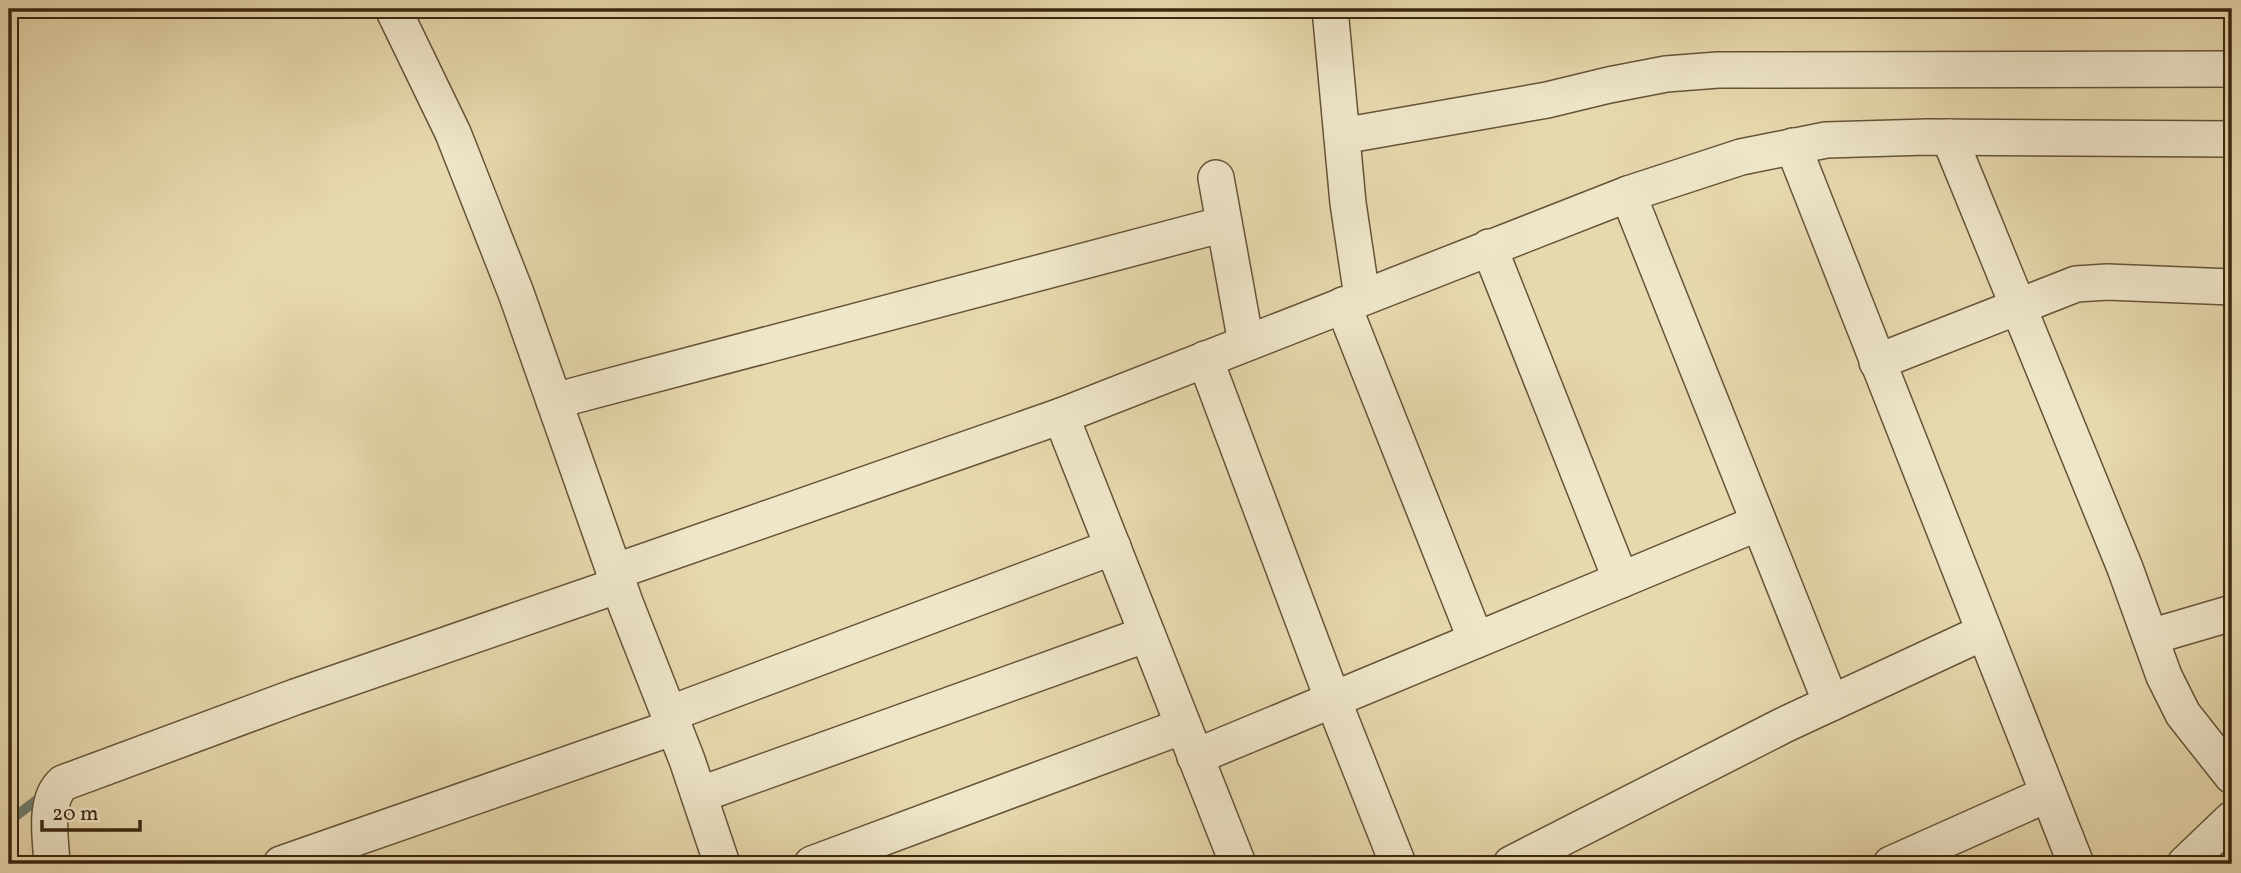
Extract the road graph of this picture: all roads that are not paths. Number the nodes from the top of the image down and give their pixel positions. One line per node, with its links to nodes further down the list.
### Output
1 (393, 9): 18 (street)
2 (1329, 9): 4 (street)
3 (2232, 69): 4 (street)
4 (1342, 136): 13 (street)
5 (1949, 137): 6 (street); 7 (street); 14 (street)
6 (2232, 139)
7 (1793, 146): 9 (street); 17 (street)
8 (1216, 178): 10 (street)
9 (1628, 194): 11 (street); 20 (street)
10 (1224, 224): 15 (street); 18 (street)
11 (1489, 247): 13 (street); 23 (street)
12 (2232, 287): 14 (street)
13 (1352, 301): 15 (street); 28 (street)
14 (2017, 307): 17 (street); 27 (street)
15 (1246, 343): 16 (street)
16 (1205, 359): 19 (street); 29 (street)
17 (1877, 362): 25 (street)
18 (554, 401): 22 (street)
19 (1061, 416): 21 (street); 22 (street)
20 (1758, 523): 23 (street); 30 (street)
21 (1113, 547): 26 (street); 31 (street)
22 (617, 579): 31 (street); 37 (street)
23 (1621, 580): 28 (street)
24 (2232, 613): 27 (street)
25 (1984, 632): 30 (street); 34 (street)
26 (1147, 634): 32 (street); 35 (street)
27 (2150, 637): 33 (street)
28 (1476, 640): 29 (street)
29 (1333, 700): 32 (street); 42 (street)
30 (1830, 704): 43 (street)
31 (671, 720): 35 (street); 38 (street)
32 (1189, 741): 40 (street); 41 (street)
33 (2232, 776)
34 (2048, 794): 44 (street); 45 (street)
35 (699, 795): 39 (street)
36 (2232, 819): 46 (street)
37 (52, 864)
38 (281, 864)
39 (722, 864)
40 (812, 864)
41 (1238, 864)
42 (1398, 864)
43 (1511, 864)
44 (1891, 864)
45 (2076, 864)
46 (2185, 864)

